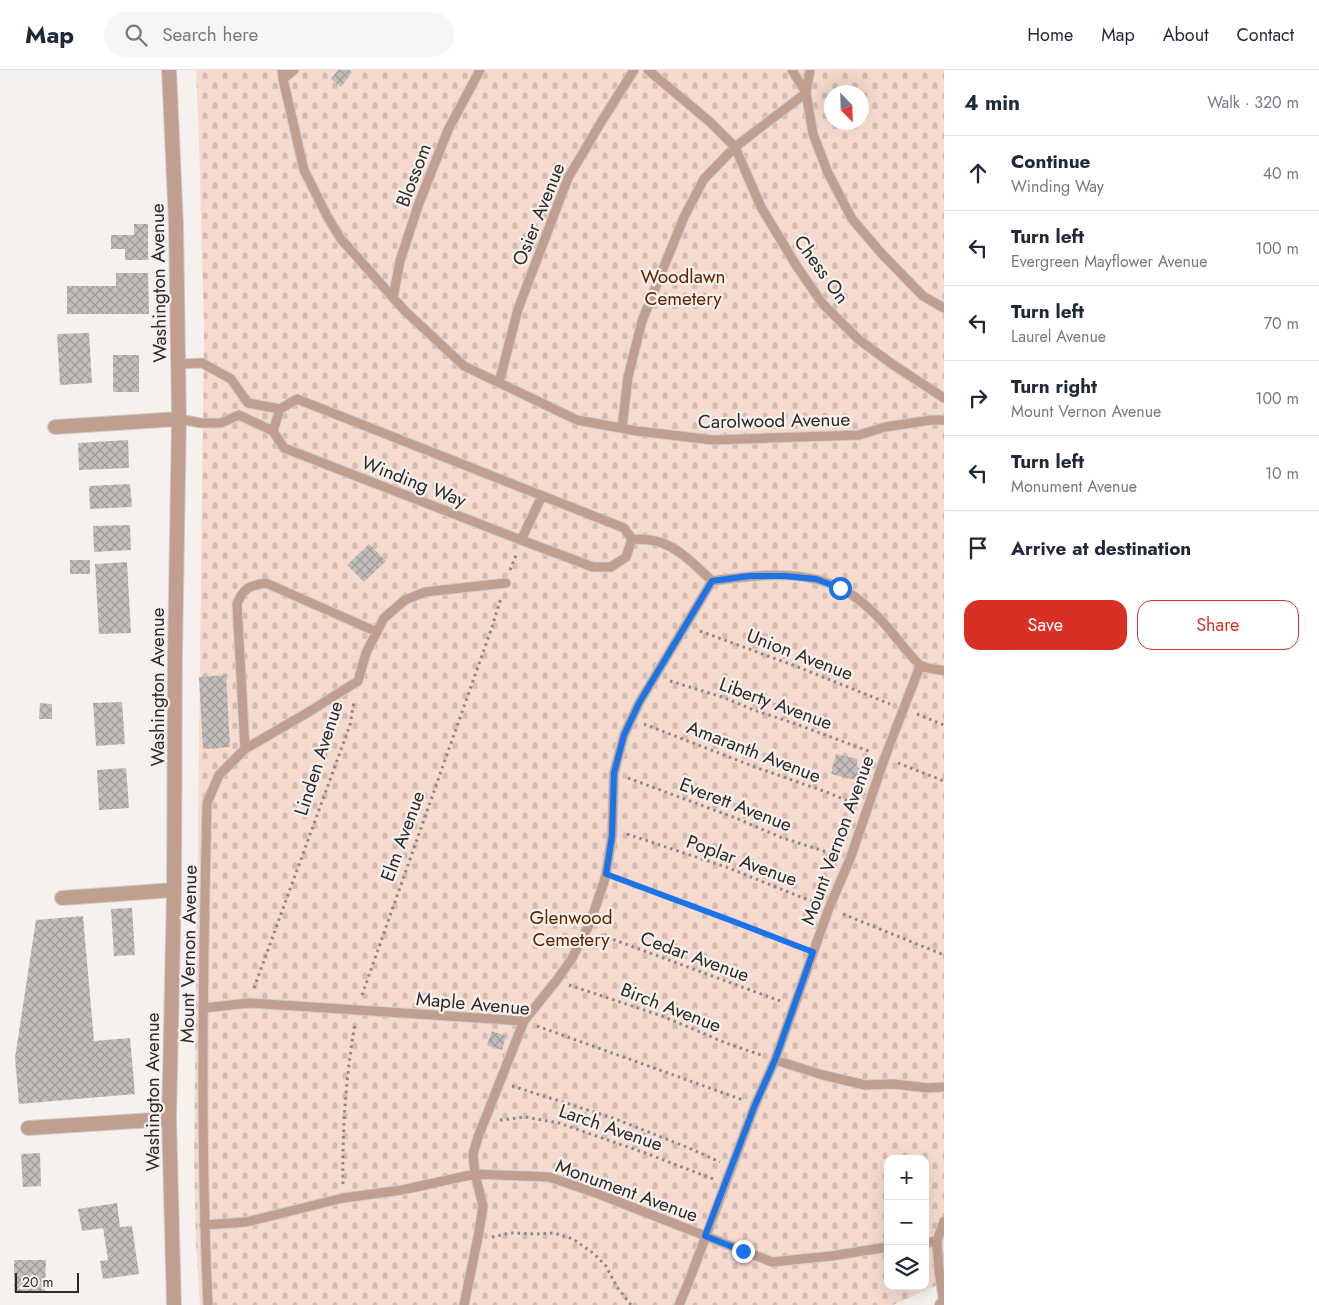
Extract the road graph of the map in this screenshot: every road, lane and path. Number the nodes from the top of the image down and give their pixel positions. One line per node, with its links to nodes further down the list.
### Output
1 (170, 70): 13 (street, Washington Avenue)
2 (294, 70): 8 (lane)
3 (480, 70): 11 (lane, Blossom)
4 (634, 70): 14 (lane, Osier Avenue)
5 (648, 70): 10 (lane)
6 (792, 70): 9 (lane)
7 (810, 70): 9 (lane)
8 (282, 75): 11 (lane, Carolwood Avenue)
9 (806, 93): 10 (lane); 12 (lane)
10 (735, 147): 15 (lane, Chess On); 20 (lane)
11 (393, 298): 14 (lane, Carolwood Avenue)
12 (944, 308)
13 (178, 364): 16 (lane); 17 (street, Washington Avenue)
14 (499, 383): 20 (lane, Carolwood Avenue)
15 (944, 398)
16 (280, 409): 21 (lane); 22 (lane, Winding Way)
17 (179, 419): 19 (street); 21 (lane, Winding Way); 44 (street, Washington Avenue)
18 (944, 420): 20 (lane, Carolwood Avenue)
19 (55, 427)
20 (622, 428)
21 (273, 432): 24 (lane, Winding Way)
22 (542, 496): 23 (lane, Winding Way); 24 (lane)
23 (632, 539): 24 (lane, Winding Way); 25 (lane)
24 (521, 540): 26 (path, Elm Avenue)
25 (712, 581): 27 (lane); 29 (lane)
26 (506, 583): 28 (lane, Linden Avenue); 54 (path, Elm Avenue)
27 (685, 626): 31 (lane); 33 (path, Union Avenue)
28 (377, 632): 32 (lane, Linden Avenue); 36 (lane)
29 (920, 666): 30 (lane); 33 (lane, Mount Vernon Avenue)
30 (944, 671)
31 (656, 676): 34 (lane); 37 (path, Liberty Avenue)
32 (358, 681): 36 (lane, Mount Vernon Avenue); 51 (path, Linden Avenue)
33 (904, 709): 35 (path, Union Avenue); 37 (lane, Mount Vernon Avenue)
34 (631, 720): 38 (lane); 40 (path, Amaranth Avenue)
35 (944, 725)
36 (245, 749): 53 (lane, Mount Vernon Avenue)
37 (885, 758): 39 (path, Liberty Avenue); 40 (lane, Mount Vernon Avenue)
38 (614, 773): 41 (lane); 42 (path, Everett Avenue)
39 (944, 780)
40 (867, 809): 42 (lane, Mount Vernon Avenue)
41 (612, 829): 43 (lane); 46 (path, Poplar Avenue)
42 (850, 859): 46 (lane, Mount Vernon Avenue)
43 (606, 874): 47 (lane); 48 (path)
44 (174, 890): 45 (street); 60 (street, Washington Avenue)
45 (62, 898)
46 (829, 908): 48 (lane, Mount Vernon Avenue); 49 (path, Poplar Avenue)
47 (587, 929): 50 (lane); 52 (path, Cedar Avenue)
48 (813, 952): 52 (lane, Mount Vernon Avenue)
49 (944, 955)
50 (556, 981): 55 (lane); 56 (path, Birch Avenue)
51 (249, 1003): 53 (lane, Maple Avenue); 54 (lane, Maple Avenue)
52 (795, 1006): 56 (lane, Mount Vernon Avenue)
53 (204, 1008): 68 (lane, Mount Vernon Avenue)
54 (357, 1010): 55 (lane, Maple Avenue); 66 (path, Elm Avenue)
55 (524, 1021): 57 (lane); 59 (path, Maple Avenue)
56 (775, 1060): 58 (lane); 59 (lane, Mount Vernon Avenue)
57 (500, 1083): 61 (lane); 63 (path)
58 (944, 1087)
59 (755, 1105): 63 (lane, Mount Vernon Avenue)
60 (169, 1119): 62 (street); 74 (street, Washington Avenue)
61 (484, 1123): 64 (lane); 65 (path, Larch Avenue)
62 (28, 1128)
63 (732, 1168): 65 (lane, Mount Vernon Avenue)
64 (474, 1174): 66 (lane, Monument Avenue); 69 (lane, Monument Avenue); 72 (lane)
65 (725, 1184): 69 (lane, Mount Vernon Avenue)
66 (343, 1198): 68 (lane, Monument Avenue)
67 (944, 1221): 70 (lane)
68 (204, 1225): 75 (lane, Mount Vernon Avenue)
69 (705, 1236): 73 (lane, Monument Avenue); 78 (lane, Mount Vernon Avenue)
70 (937, 1241): 71 (lane); 79 (lane)
71 (929, 1242)
72 (476, 1243): 76 (lane); 77 (path)
73 (884, 1247)
74 (174, 1305)
75 (208, 1305)
76 (464, 1305)
77 (631, 1305)
78 (679, 1305)
79 (943, 1305)

